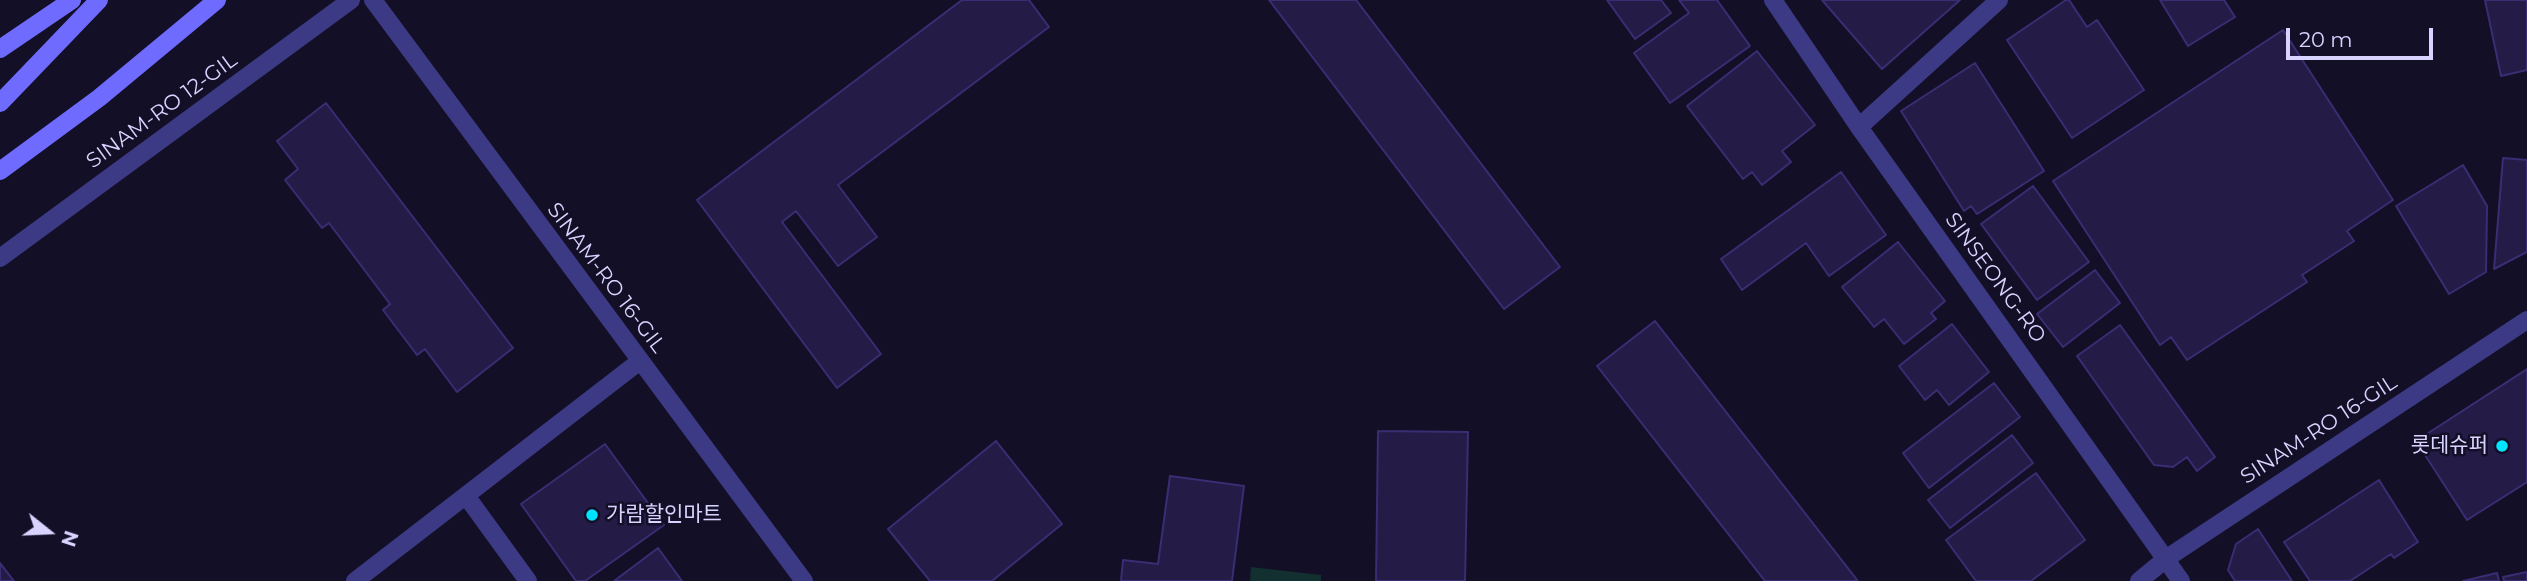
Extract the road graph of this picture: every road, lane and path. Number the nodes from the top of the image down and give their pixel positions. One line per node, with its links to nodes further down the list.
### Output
1 (72, 0): 8 (main road)
2 (99, 0): 9 (main road)
3 (217, 0): 11 (main road)
4 (351, 0): 12 (street, SINAM-RO 12-GIL)
5 (373, 0): 14 (street, SINAM-RO 16-GIL)
6 (1773, 0): 10 (street, SINSEONG-RO)
7 (1999, 0): 10 (street)
8 (0, 49)
9 (0, 103)
10 (1859, 127): 16 (street, SINSEONG-RO)
11 (0, 171)
12 (0, 258)
13 (2527, 320): 16 (street, SINAM-RO 16-GIL)
14 (640, 361): 15 (street); 19 (street, SINAM-RO 16-GIL)
15 (467, 497): 17 (street); 18 (street)
16 (2167, 558): 20 (street, SINAM-RO 16-GIL); 21 (street, SINSEONG-RO)
17 (355, 581)
18 (528, 581)
19 (804, 581)
20 (2139, 581)
21 (2182, 581)

